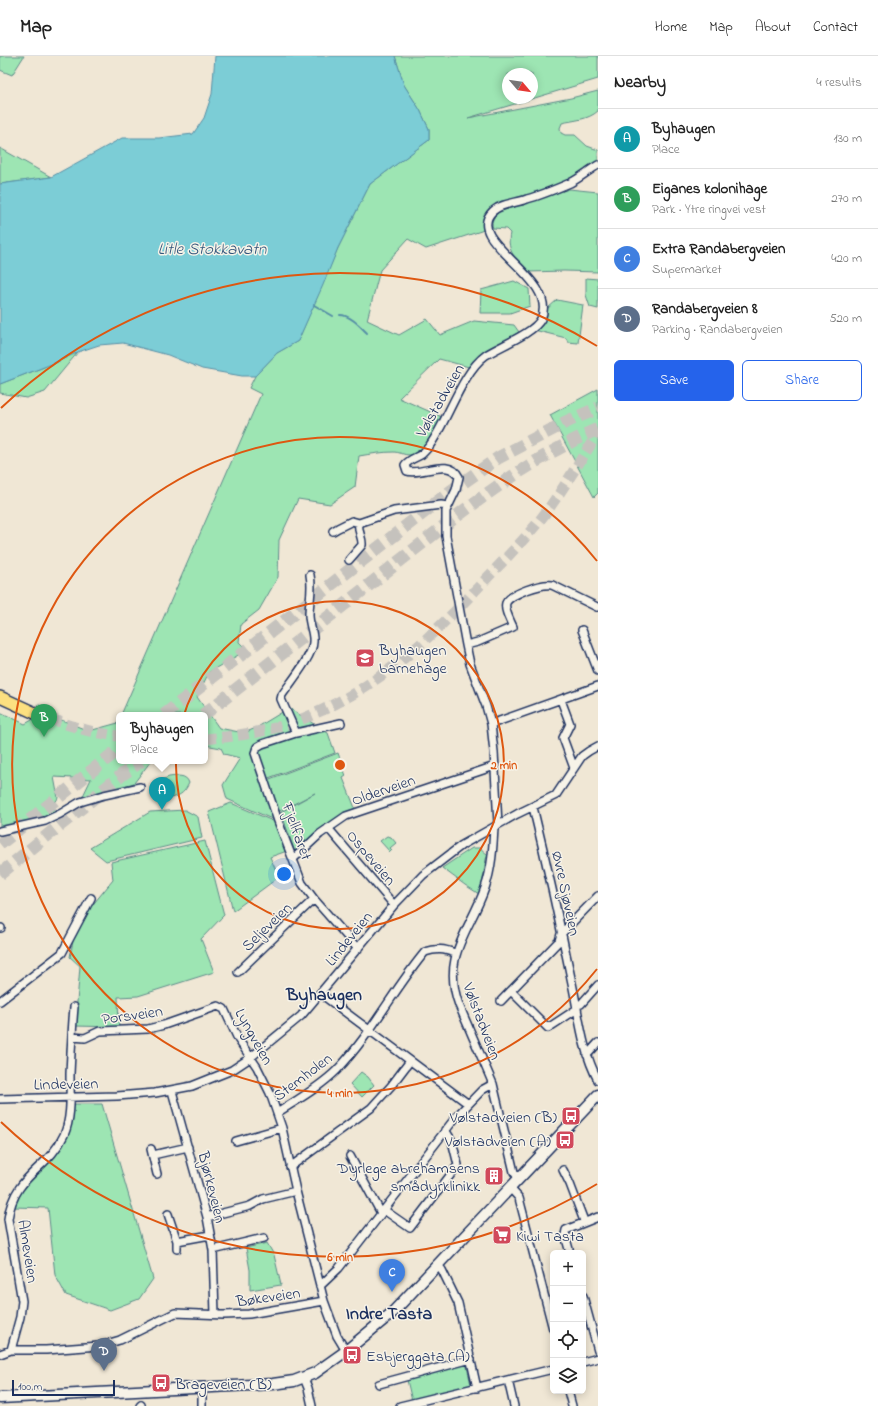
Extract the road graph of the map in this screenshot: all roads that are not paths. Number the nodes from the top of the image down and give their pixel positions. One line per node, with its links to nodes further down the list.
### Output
1 (598, 165): 2 (street, Vølstadveien)
2 (448, 506): 3 (street); 9 (street, Vølstadveien)
3 (359, 523): 4 (street); 5 (street)
4 (333, 531)
5 (349, 560)
6 (310, 575): 17 (street)
7 (597, 607): 9 (street)
8 (582, 630): 10 (street)
9 (466, 645): 16 (street, Vølstadveien)
10 (598, 671)
11 (598, 686): 13 (street)
12 (0, 697): 14 (main road)
13 (561, 700): 16 (street); 20 (street)
14 (35, 713)
15 (341, 723): 17 (street, Fjellfaret)
16 (491, 724): 19 (street, Vølstadveien)
17 (296, 733): 26 (street, Fjellfaret)
18 (598, 746): 20 (street, Lindeveien)
19 (495, 766): 23 (street, Vølstadveien); 24 (street, Olderveien)
20 (574, 768): 22 (street, Lindeveien)
21 (140, 787): 25 (street)
22 (533, 807): 23 (street, Lindeveien); 31 (street, Øvre Sjøveien)
23 (496, 826): 30 (street, Lindeveien); 33 (street, Vølstadveien)
24 (328, 828): 26 (street, Olderveien); 30 (street, Ospeveien)
25 (0, 831)
26 (293, 859): 29 (street, Fjellfaret)
27 (598, 896): 31 (street)
28 (91, 898): 38 (street)
29 (314, 899): 32 (street, Fjellfaret); 34 (street, Seljeveien)
30 (394, 905): 32 (street, Lindeveien)
31 (561, 934): 36 (street); 41 (street, Øvre Sjøveien)
32 (358, 949): 37 (street, Lindeveien)
33 (456, 953): 43 (street, Stemholen); 50 (street, Vølstadveien)
34 (238, 972)
35 (598, 985): 41 (street)
36 (511, 991): 39 (street); 41 (street)
37 (321, 994): 43 (street); 47 (street, Lindeveien)
38 (0, 1000)
39 (502, 1001)
40 (218, 1006): 44 (street, Porsveien); 47 (street, Lyngveien)
41 (577, 1007): 46 (street, Øvre Sjøveien)
42 (74, 1008): 44 (street, Almeveien)
43 (370, 1029): 48 (street); 56 (street, Stemholen)
44 (72, 1037): 53 (street, Almeveien)
45 (598, 1043): 46 (street)
46 (587, 1055): 49 (street, Øvre Sjøveien)
47 (250, 1058): 51 (street, Lindeveien); 56 (street, Lyngveien)
48 (410, 1061): 55 (street); 62 (street)
49 (598, 1080)
50 (493, 1084): 55 (street); 65 (street, Vølstadveien)
51 (172, 1091): 53 (street, Lindeveien); 60 (street, Bjørkeveien)
52 (598, 1095): 65 (main road)
53 (70, 1098): 54 (street, Lindeveien); 85 (street, Almeveien)
54 (0, 1099)
55 (467, 1104): 58 (street)
56 (277, 1113): 57 (street, Lyngveien)
57 (282, 1128): 59 (street); 62 (street, Lyngveien)
58 (446, 1130): 68 (street); 68 (street)
59 (236, 1141)
60 (188, 1147): 64 (street, Bjørkeveien); 71 (street, Bjørkeveien)
61 (350, 1156): 68 (street)
62 (290, 1167): 67 (street, Lyngveien)
63 (563, 1170): 72 (street)
64 (157, 1174)
65 (519, 1178): 66 (main road)
66 (510, 1188): 79 (main road); 84 (street)
67 (296, 1191): 71 (street); 80 (street, Lyngveien)
68 (382, 1212): 80 (street)
69 (168, 1214): 75 (street)
70 (598, 1217): 72 (street)
71 (207, 1218): 73 (street, Bjørkeveien)
72 (584, 1222): 78 (street)
73 (210, 1235): 75 (street, Bjørkeveien); 77 (street, Bjørkeveien)
74 (264, 1238): 77 (street)
75 (177, 1241): 76 (street)
76 (177, 1249)
77 (213, 1250): 83 (street, Bjørkeveien)
78 (569, 1250)
79 (438, 1265): 86 (main road); 90 (street)
80 (320, 1286): 81 (street, Lyngveien)
81 (324, 1301): 83 (street, Bøkeveien); 86 (street, Lyngveien)
82 (586, 1307): 87 (street)
83 (215, 1314): 85 (street, Bøkeveien)
84 (551, 1322)
85 (11, 1350): 88 (street, Bøkeveien)
86 (346, 1351): 93 (main road)
87 (598, 1351)
88 (0, 1354)
89 (598, 1358): 91 (street)
90 (471, 1359): 95 (street); 96 (street)
91 (586, 1361)
92 (550, 1370): 94 (street)
93 (304, 1378): 99 (main road); 101 (street)
94 (508, 1380): 96 (street); 103 (street)
95 (379, 1384)
96 (477, 1388): 102 (street)
97 (202, 1394): 100 (street)
98 (569, 1394): 104 (street)
99 (0, 1398)
100 (202, 1406)
101 (312, 1406)
102 (405, 1406)
103 (514, 1406)
104 (572, 1406)

